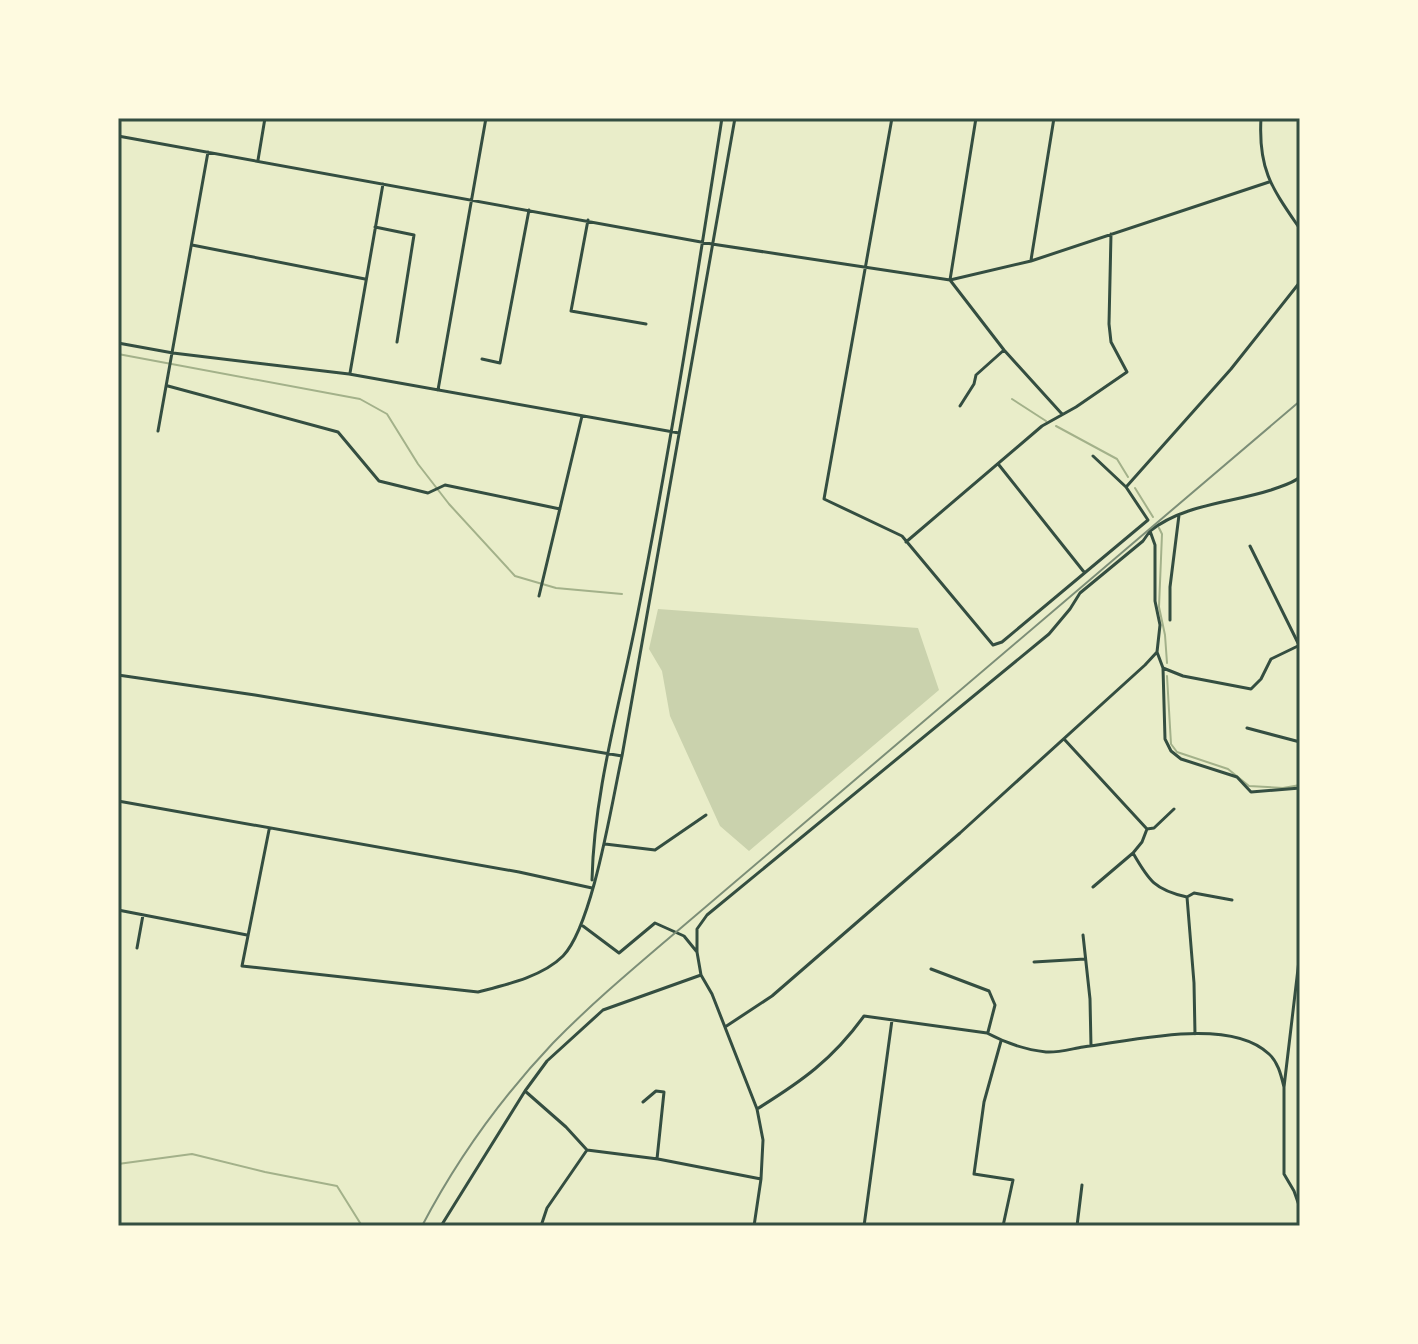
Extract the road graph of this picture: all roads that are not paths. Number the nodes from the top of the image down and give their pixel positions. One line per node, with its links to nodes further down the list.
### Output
1 (265, 118): 11 (street)
2 (486, 118): 14 (street)
3 (722, 118): 20 (street)
4 (735, 118): 21 (street)
5 (892, 118): 24 (street)
6 (976, 118): 26 (street)
7 (1054, 118): 23 (street)
8 (1261, 118): 12 (street)
9 (118, 136): 10 (street)
10 (208, 152): 11 (street); 22 (street)
11 (258, 160): 13 (street)
12 (1269, 182): 18 (street); 19 (street)
13 (383, 184): 14 (street); 17 (street)
14 (471, 200): 15 (street); 36 (street)
15 (529, 210): 16 (street); 33 (street)
16 (588, 220): 20 (street); 28 (street)
17 (375, 227): 25 (street); 29 (street)
18 (1300, 229)
19 (1111, 234): 23 (street); 38 (street)
20 (702, 242): 21 (street); 41 (street)
21 (712, 244): 24 (street); 42 (street)
22 (192, 245): 25 (street); 32 (street)
23 (1031, 261): 26 (street)
24 (863, 268): 26 (street); 50 (street)
25 (365, 279): 34 (street)
26 (950, 280): 31 (street)
27 (1300, 282): 46 (street)
28 (646, 324)
29 (397, 342)
30 (118, 343): 32 (street)
31 (1004, 350): 37 (street); 38 (street)
32 (173, 354): 34 (street); 35 (street)
33 (482, 359)
34 (349, 374): 36 (street)
35 (168, 386): 40 (street); 47 (street)
36 (438, 390): 39 (street)
37 (960, 406)
38 (1062, 414): 44 (street)
39 (582, 416): 41 (street); 47 (street)
40 (158, 431)
41 (670, 431): 42 (street); 62 (street)
42 (680, 433): 63 (street)
43 (1093, 456): 46 (street)
44 (999, 465): 50 (street); 52 (street)
45 (1300, 477): 48 (street)
46 (1126, 487): 52 (street)
47 (560, 509): 53 (street)
48 (1179, 515): 49 (street); 54 (street)
49 (1150, 531): 56 (street); 82 (street)
50 (906, 542): 52 (street)
51 (1250, 546): 55 (street)
52 (1085, 573)
53 (539, 593)
54 (1170, 620)
55 (1300, 645): 57 (street)
56 (1157, 652): 57 (street); 60 (street)
57 (1163, 668): 64 (street)
58 (118, 675): 62 (street)
59 (1247, 728): 61 (street)
60 (1064, 739): 68 (street); 89 (street)
61 (1300, 742)
62 (608, 753): 63 (street); 73 (street)
63 (622, 756): 70 (street)
64 (1300, 788)
65 (118, 801): 69 (street)
66 (1174, 809): 68 (street)
67 (706, 815): 70 (street)
68 (1147, 829): 71 (street)
69 (269, 830): 73 (street); 79 (street)
70 (603, 844): 73 (street)
71 (1133, 853): 72 (street); 74 (street)
72 (1093, 887)
73 (592, 888): 78 (street)
74 (1187, 897): 75 (street); 91 (street)
75 (1232, 900)
76 (118, 910): 77 (street)
77 (143, 915): 79 (street); 81 (street)
78 (582, 925): 79 (street); 82 (street)
79 (247, 935)
80 (1083, 935): 84 (street)
81 (137, 948)
82 (697, 952): 87 (street)
83 (1300, 952): 94 (street)
84 (1085, 959): 85 (street); 93 (street)
85 (1034, 962)
86 (931, 969): 90 (street)
87 (701, 975): 89 (street); 95 (street)
88 (892, 1020): 90 (street); 97 (street); 106 (street)
89 (725, 1027): 97 (street)
90 (987, 1033): 92 (street)
91 (1195, 1034): 93 (street); 94 (street)
92 (1001, 1041): 93 (street); 107 (street)
93 (1091, 1046)
94 (1284, 1087): 102 (street)
95 (525, 1091): 98 (street); 103 (street)
96 (643, 1102): 99 (street)
97 (757, 1109): 100 (street)
98 (587, 1150): 99 (street); 104 (street)
99 (657, 1159): 100 (street)
100 (761, 1179): 105 (street)
101 (1082, 1185): 108 (street)
102 (1300, 1208)
103 (441, 1226)
104 (541, 1226)
105 (754, 1226)
106 (864, 1226)
107 (1003, 1226)
108 (1077, 1226)

